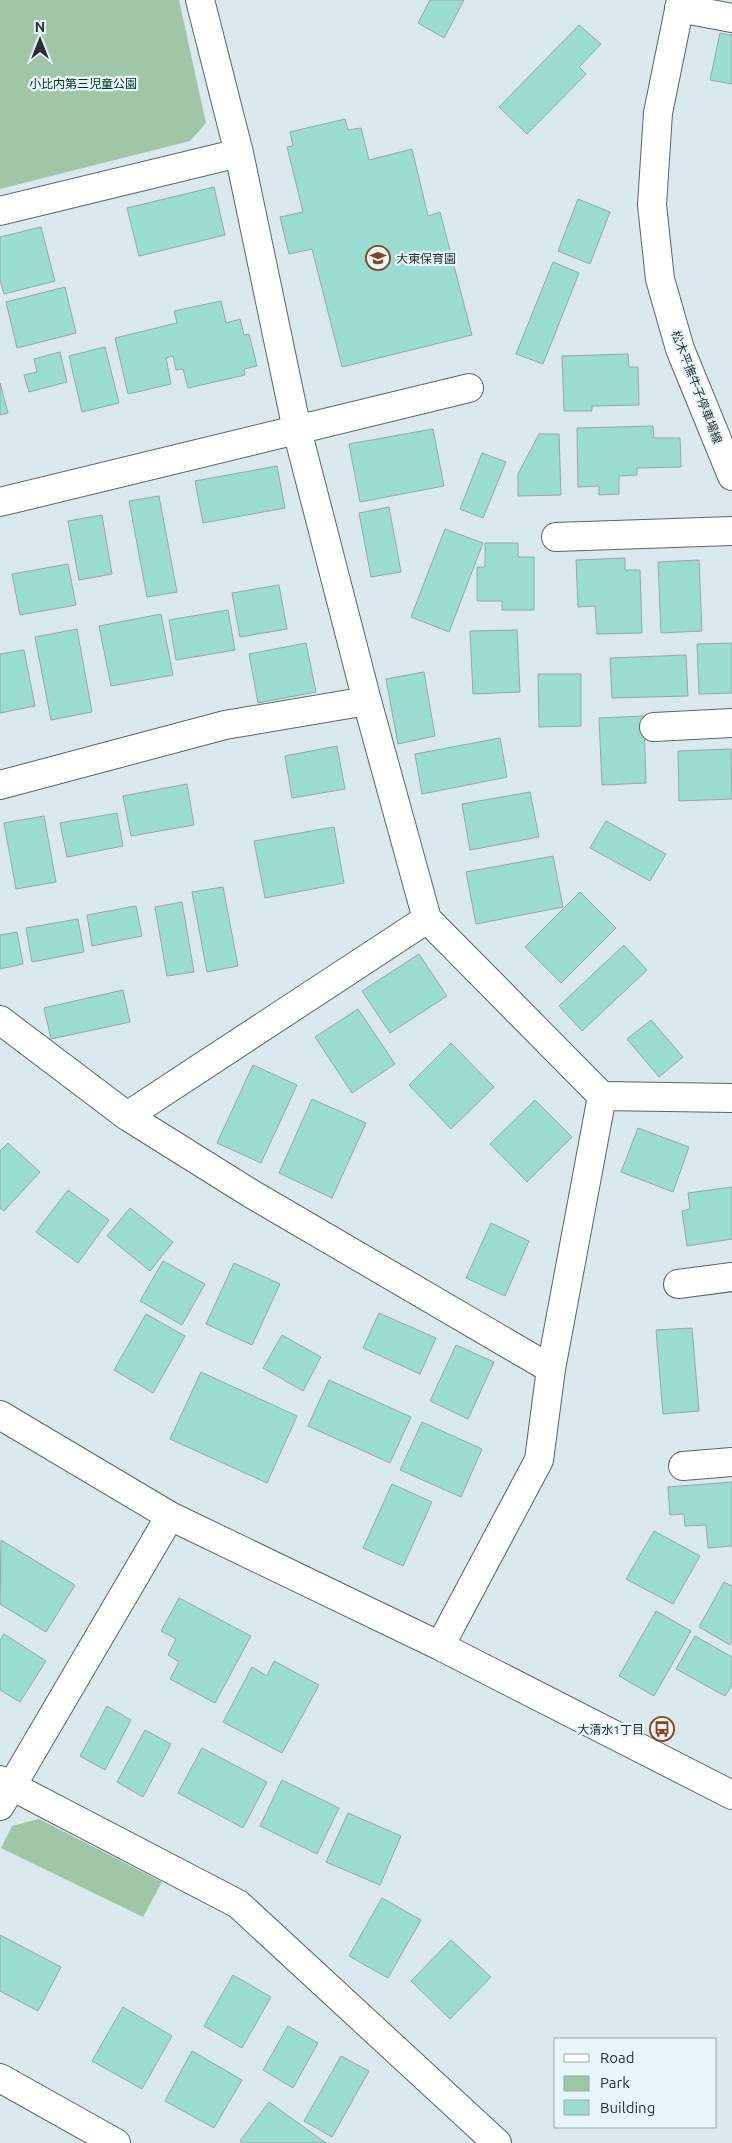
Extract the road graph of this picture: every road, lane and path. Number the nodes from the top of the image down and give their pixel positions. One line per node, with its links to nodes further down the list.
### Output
1 (200, 0): 4 (street)
2 (680, 4): 3 (street); 8 (street, 松木平撫牛子停車場線)
3 (732, 18)
4 (239, 153): 5 (street); 7 (street)
5 (0, 211)
6 (470, 388): 7 (street)
7 (297, 430): 9 (street); 12 (street)
8 (732, 476)
9 (0, 502)
10 (732, 530): 11 (street)
11 (556, 537)
12 (367, 701): 15 (street); 16 (street)
13 (732, 723): 14 (street)
14 (654, 727)
15 (0, 785)
16 (427, 919): 18 (street); 20 (street)
17 (0, 1020): 20 (street)
18 (602, 1096): 19 (street); 23 (street)
19 (732, 1098)
20 (127, 1116): 23 (street)
21 (732, 1277): 22 (street)
22 (678, 1284)
23 (552, 1369): 28 (street)
24 (0, 1415): 27 (street)
25 (732, 1462): 26 (street)
26 (683, 1466)
27 (170, 1516): 28 (street); 29 (street)
28 (440, 1646): 30 (street)
29 (4, 1791): 33 (street)
30 (732, 1795)
31 (0, 2078): 32 (street)
32 (116, 2143)
33 (497, 2143)

